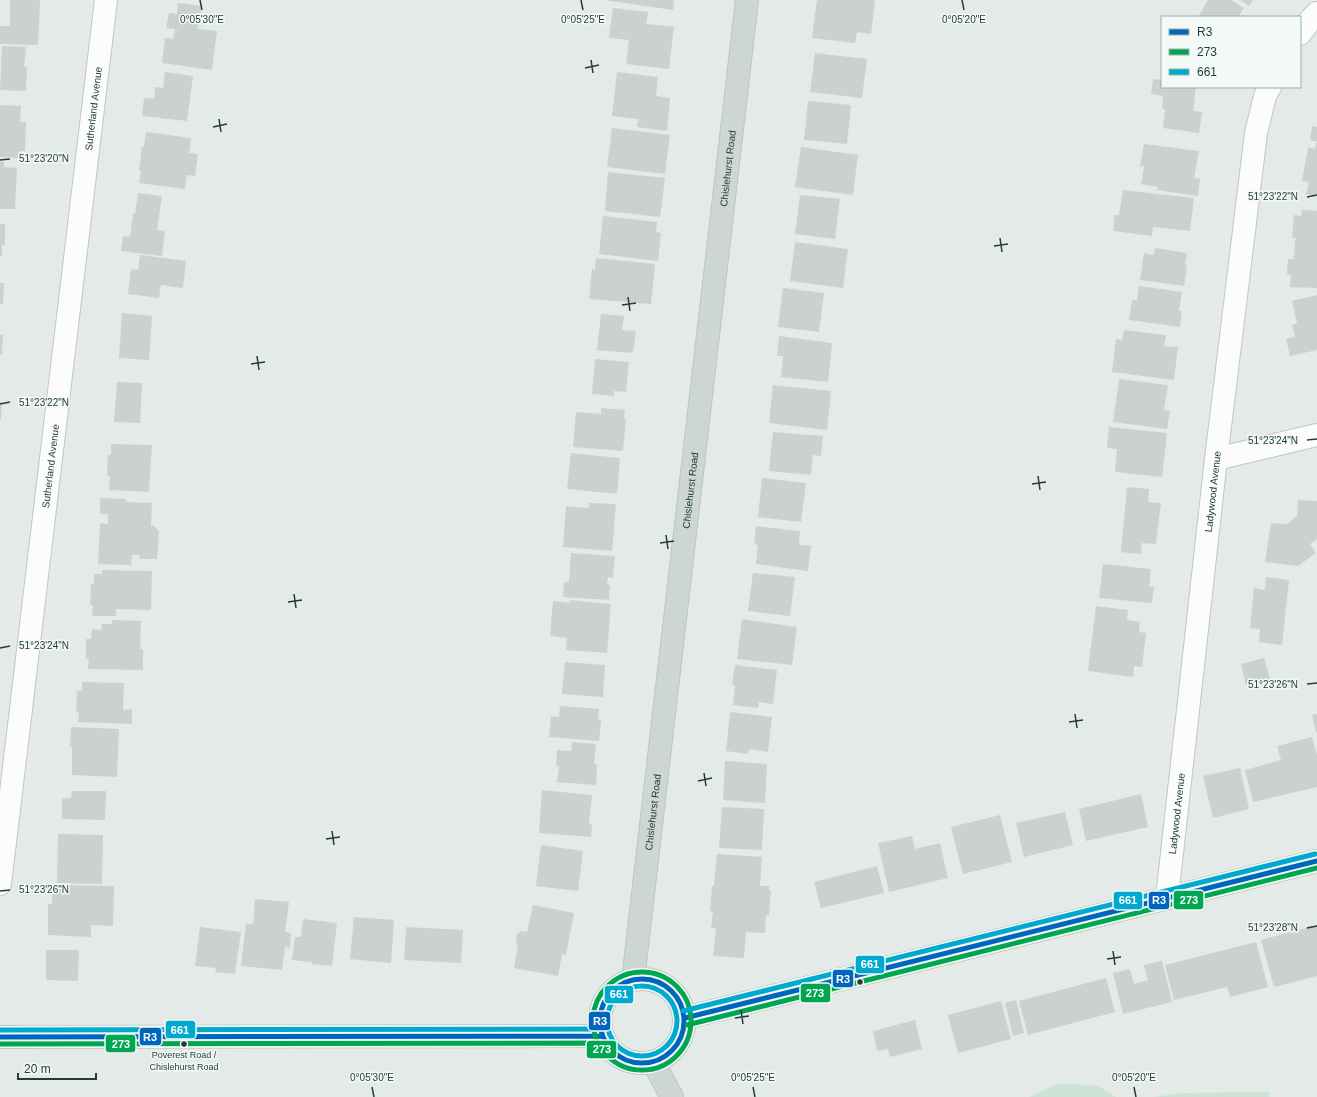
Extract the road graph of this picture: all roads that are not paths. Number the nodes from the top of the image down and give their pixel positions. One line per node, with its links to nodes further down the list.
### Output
1 (106, 0): 9 (street, Sutherland Avenue)
2 (746, 0): 11 (main road, Chislehurst Road)
3 (1317, 13): 4 (street)
4 (1301, 33)
5 (1269, 88): 7 (street, Ladywood Avenue)
6 (1317, 435): 7 (street)
7 (1216, 459): 10 (street, Ladywood Avenue)
8 (1317, 861): 10 (street)
9 (0, 884)
10 (1167, 898): 12 (street)
11 (633, 980): 12 (main road); 13 (main road)
12 (685, 1018): 15 (main road)
13 (602, 1036): 14 (street); 15 (main road)
14 (0, 1037)
15 (653, 1062): 16 (main road)
16 (672, 1097)

